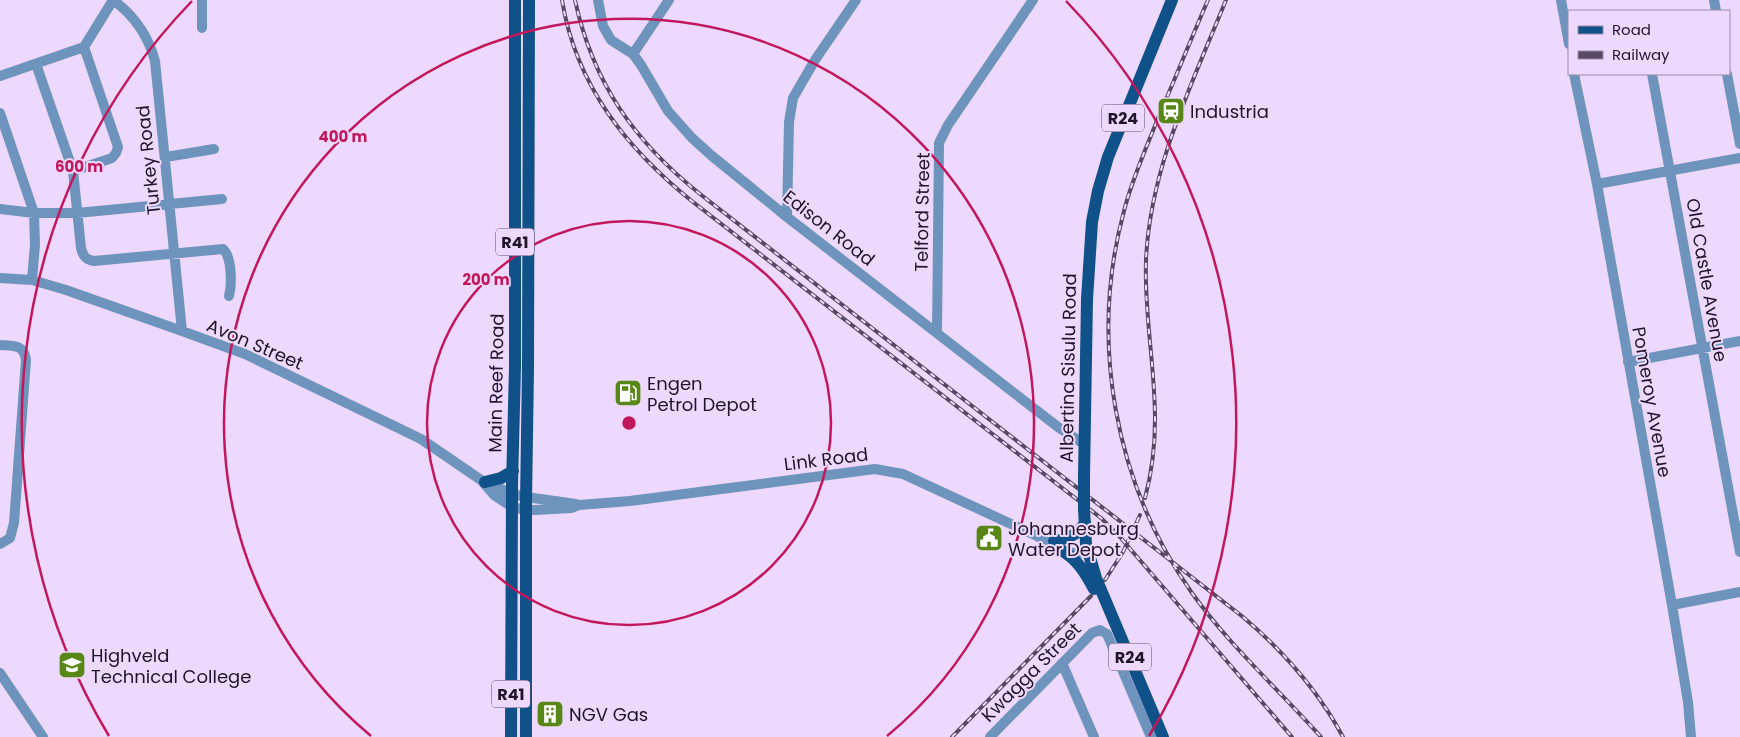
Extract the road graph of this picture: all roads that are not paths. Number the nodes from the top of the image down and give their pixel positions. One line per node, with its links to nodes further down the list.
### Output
1 (113, 0): 13 (street); 23 (street, Turkey Road)
2 (202, 0): 11 (street)
3 (515, 0): 28 (main road, Main Reef Road / R41)
4 (529, 0): 29 (main road, Main Reef Road / R41)
5 (598, 0): 14 (street, Edison Road)
6 (669, 0): 14 (street)
7 (856, 0): 35 (street)
8 (1033, 0): 41 (street, Telford Street)
9 (1172, 0): 46 (main road, Albertina Sisulu Road / R24)
10 (1561, 0): 12 (street)
11 (202, 28)
12 (1568, 38)
13 (84, 47): 15 (street); 26 (street)
14 (633, 54): 35 (street, Edison Road)
15 (36, 64): 19 (street); 26 (street)
16 (1574, 75): 27 (street, Pomeroy Avenue)
17 (1652, 75): 25 (street, Old Castle Avenue)
18 (1727, 75): 21 (street)
19 (0, 76)
20 (0, 113): 33 (street)
21 (1740, 144)
22 (214, 148): 23 (street)
23 (166, 157): 31 (street, Turkey Road)
24 (1740, 158): 25 (street)
25 (1671, 170): 27 (street); 44 (street, Old Castle Avenue)
26 (73, 171): 34 (street)
27 (1597, 184): 45 (street, Pomeroy Avenue)
28 (514, 185): 29 (main road); 47 (main road, Main Reef Road / R41)
29 (528, 186): 50 (main road, Main Reef Road / R41)
30 (222, 199): 31 (street)
31 (169, 204): 34 (street); 36 (street, Turkey Road)
32 (0, 210): 33 (street)
33 (34, 212): 34 (street); 38 (street)
34 (77, 213): 36 (street)
35 (787, 217): 41 (street, Edison Road)
36 (174, 254): 39 (street); 40 (street, Turkey Road)
37 (0, 278): 38 (street, Avon Street)
38 (32, 280): 40 (street, Avon Street)
39 (229, 296)
40 (182, 331): 48 (street, Avon Street)
41 (937, 333): 46 (street, Edison Road)
42 (1740, 341): 44 (street)
43 (0, 345): 53 (street)
44 (1703, 348): 45 (street); 56 (street, Old Castle Avenue)
45 (1628, 362): 58 (street, Pomeroy Avenue)
46 (1084, 444): 52 (main road, Albertina Sisulu Road / R24, bridge)
47 (513, 471): 48 (main road); 49 (main road, Main Reef Road / R41)
48 (483, 481): 49 (street, Avon Street); 51 (street, Avon Street)
49 (512, 494): 50 (street, Avon Street); 51 (main road, Main Reef Road / R41)
50 (526, 504): 51 (street); 54 (street, Link Road); 64 (main road, Main Reef Road / R41)
51 (512, 507): 63 (main road, Main Reef Road / R41)
52 (1084, 515): 54 (main road); 55 (main road, Albertina Sisulu Road / R24)
53 (3, 543)
54 (1057, 545): 55 (street); 59 (main road)
55 (1086, 545): 59 (main road, Albertina Sisulu Road / R24)
56 (1740, 552)
57 (1740, 592): 58 (street)
58 (1672, 605): 69 (street, Pomeroy Avenue)
59 (1126, 647): 68 (main road, Albertina Sisulu Road / R24)
60 (1062, 663): 65 (street, Kwagga Street); 66 (street); 67 (street, Kwagga Street)
61 (0, 673): 62 (street)
62 (44, 737)
63 (511, 737)
64 (526, 737)
65 (990, 737)
66 (1094, 737)
67 (1151, 737)
68 (1163, 737)
69 (1691, 737)

